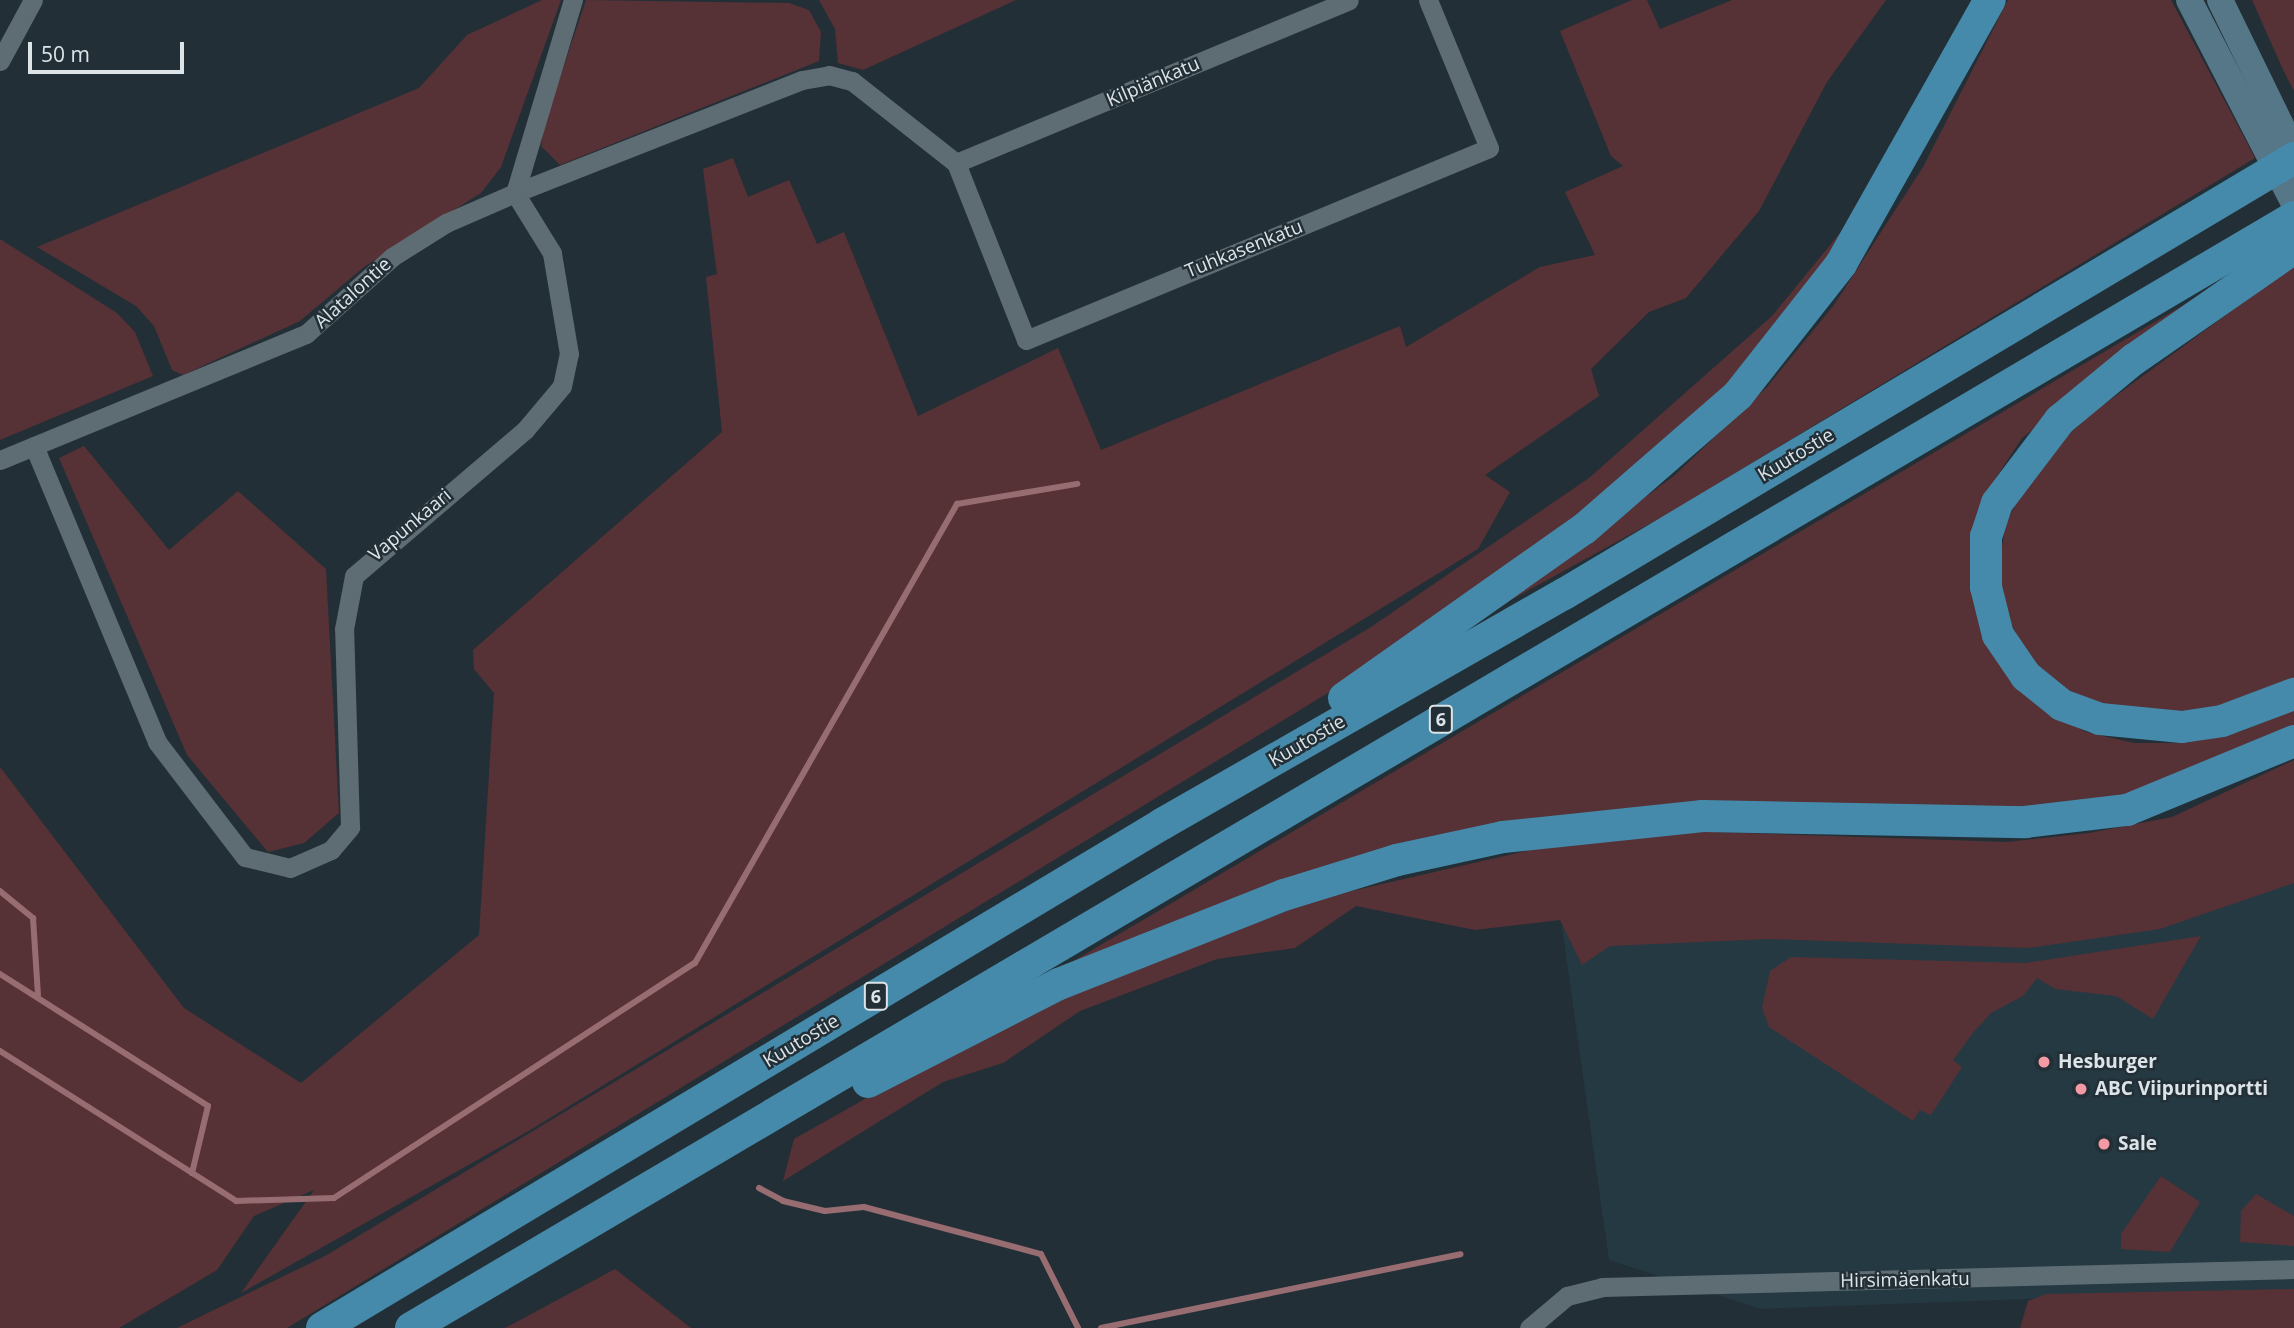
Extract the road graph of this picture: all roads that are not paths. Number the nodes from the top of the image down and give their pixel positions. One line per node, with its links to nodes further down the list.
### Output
1 (33, 0): 8 (street)
2 (573, 0): 13 (street)
3 (1349, 0): 12 (street, Kilpiänkatu)
4 (1427, 0): 12 (street, Tuhkasenkatu)
5 (1990, 0): 21 (highway)
6 (2189, 0): 9 (main road)
7 (2220, 0): 9 (main road)
8 (0, 61)
9 (2250, 98): 10 (main road); 14 (main road)
10 (2294, 152)
11 (2294, 158): 21 (highway, Kuutostie / 6)
12 (956, 163): 13 (street)
13 (515, 193): 17 (street, Alatalontie); 17 (street, Vapunkaari)
14 (2294, 203)
15 (2294, 217): 22 (highway, 6)
16 (2294, 248): 19 (highway)
17 (34, 446): 18 (street, Alatalontie)
18 (0, 460)
19 (2294, 694)
20 (2294, 741): 22 (highway)
21 (1162, 824): 24 (highway, Kuutostie / 6)
22 (590, 1224): 25 (highway, 6)
23 (2294, 1269): 26 (street, Hirsimäenkatu)
24 (322, 1328)
25 (411, 1328)
26 (1529, 1328)

